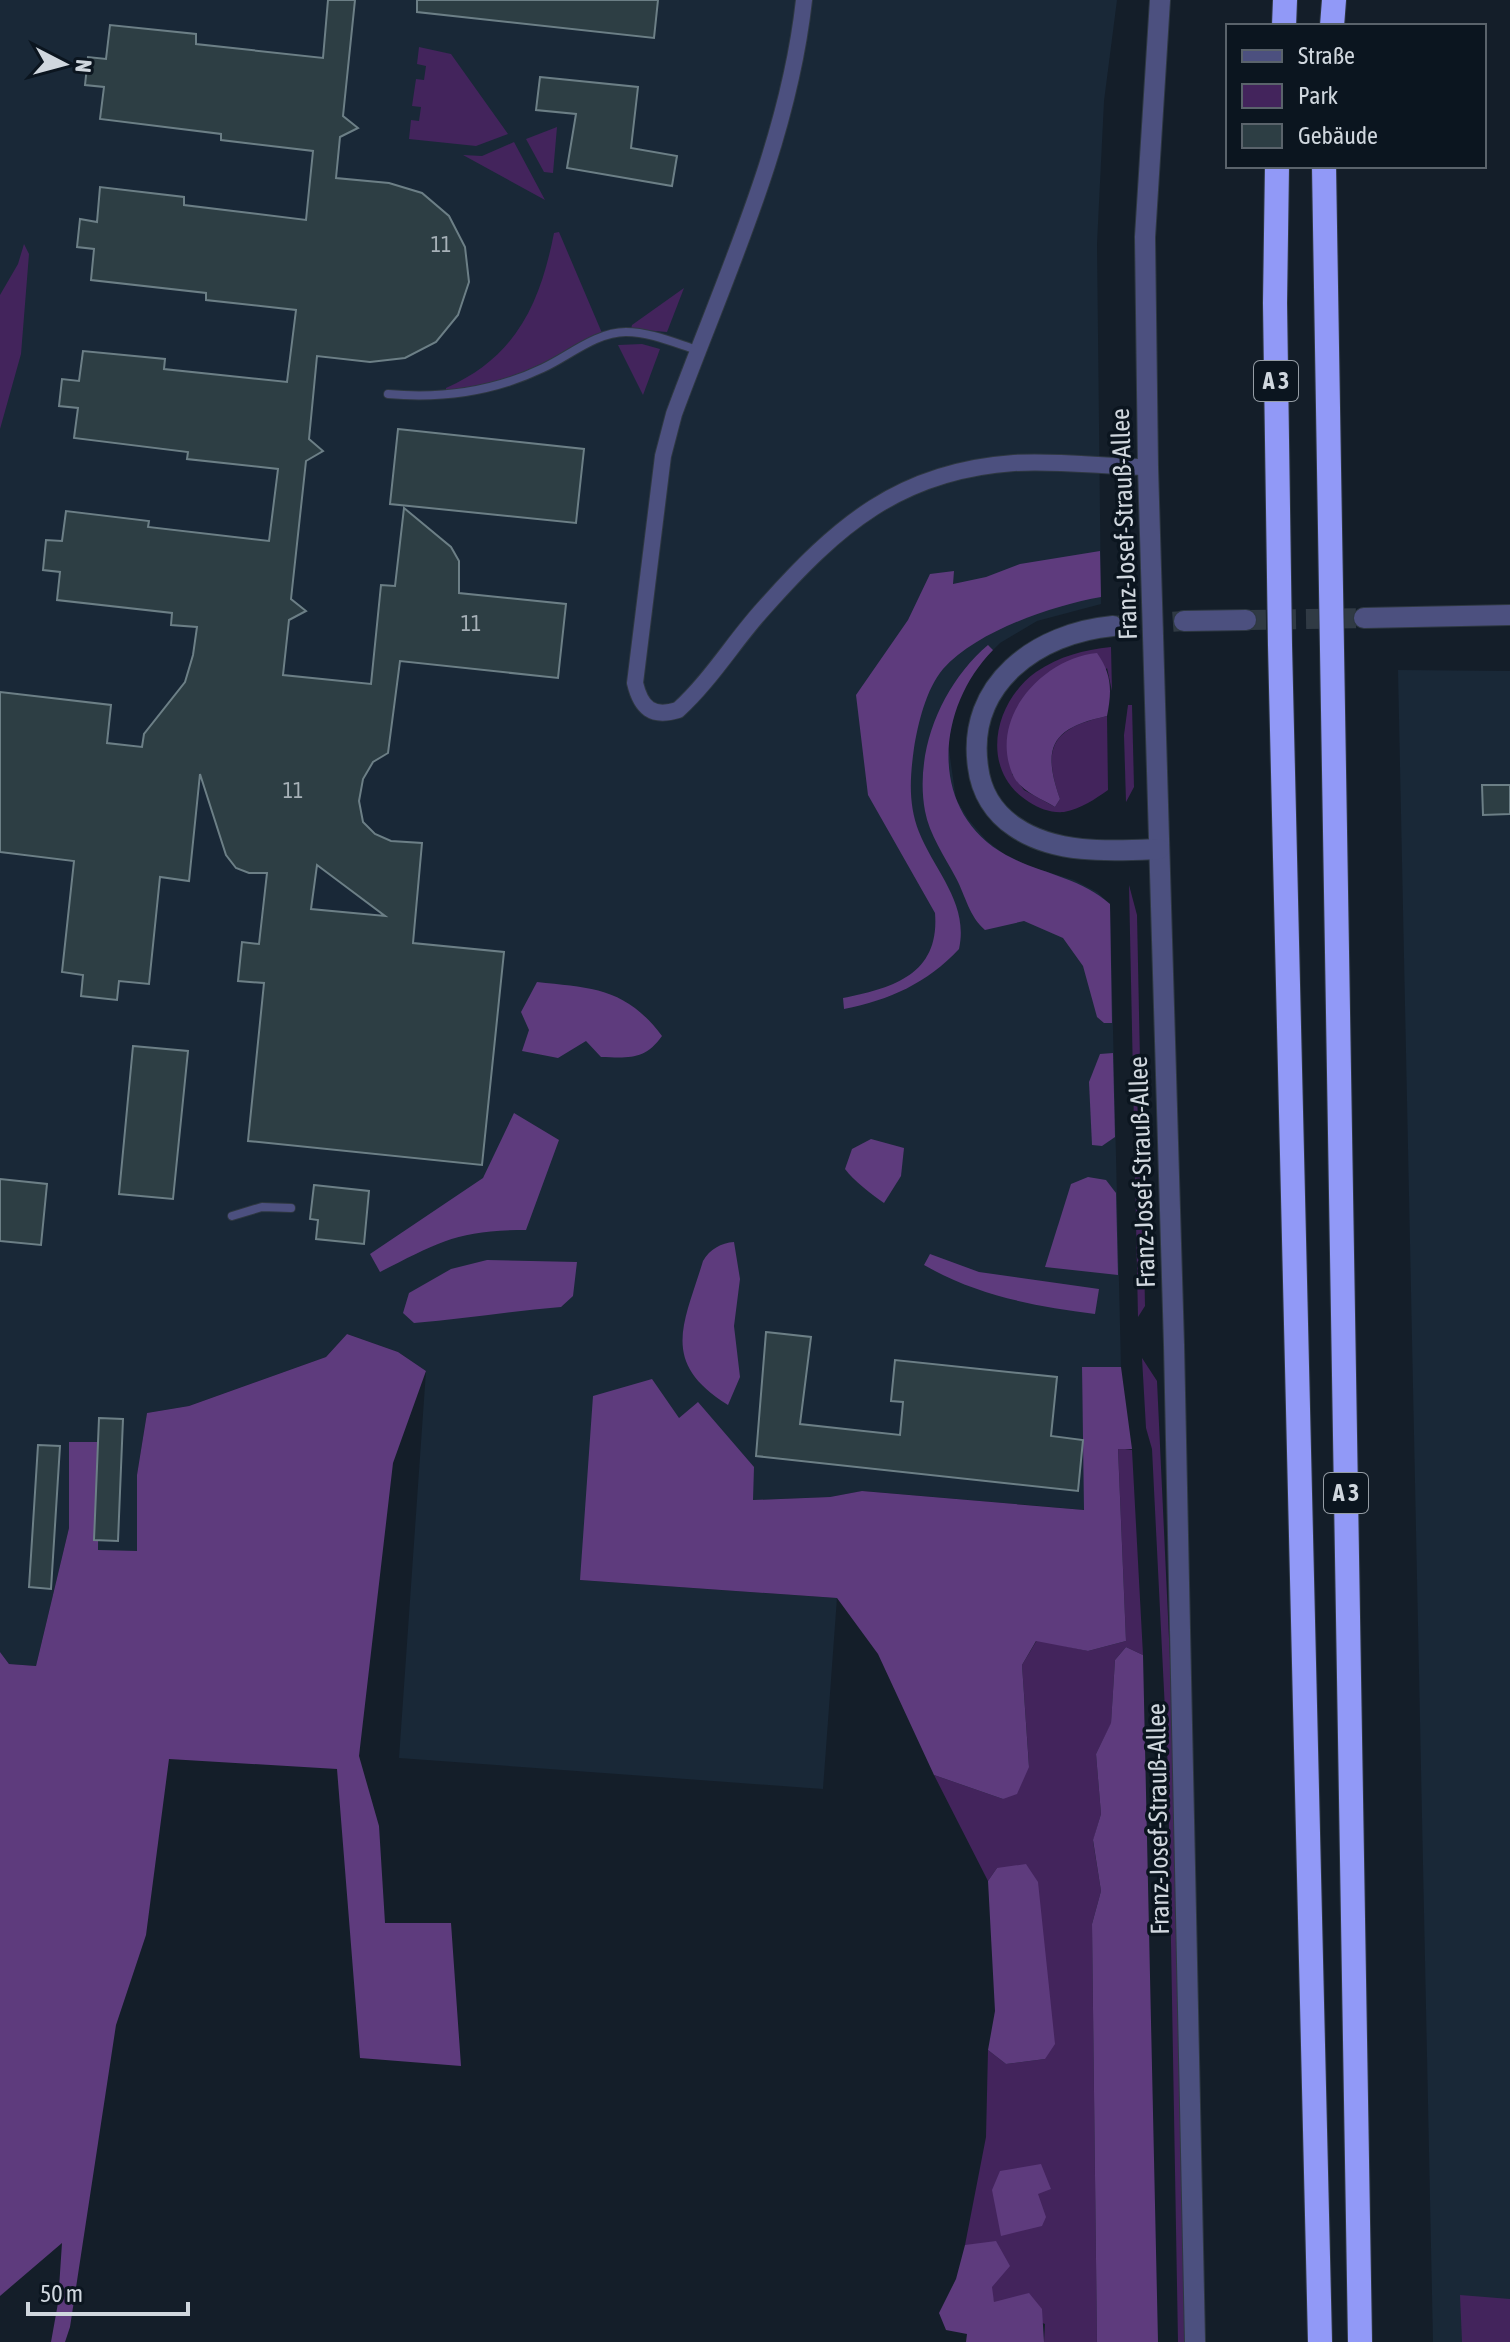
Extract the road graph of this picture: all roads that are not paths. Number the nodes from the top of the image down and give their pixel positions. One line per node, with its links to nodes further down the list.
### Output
1 (804, 0): 9 (street)
2 (1160, 0): 11 (street, Franz-Josef-Strauß-Allee)
3 (1285, 0): 5 (highway)
4 (1334, 0): 6 (highway)
5 (1284, 24)
6 (1332, 24)
7 (1277, 168): 21 (highway, A 3)
8 (1324, 168): 22 (highway, A 3)
9 (697, 350): 10 (lane); 11 (street)
10 (388, 394)
11 (1148, 467): 17 (street, Franz-Josef-Strauß-Allee)
12 (1510, 615): 13 (street)
13 (1364, 618)
14 (1246, 620): 15 (street)
15 (1184, 621)
16 (1113, 626): 17 (street)
17 (1159, 849): 20 (street, Franz-Josef-Strauß-Allee)
18 (291, 1208): 19 (lane)
19 (232, 1216)
20 (1195, 2342)
21 (1320, 2342)
22 (1360, 2342)

